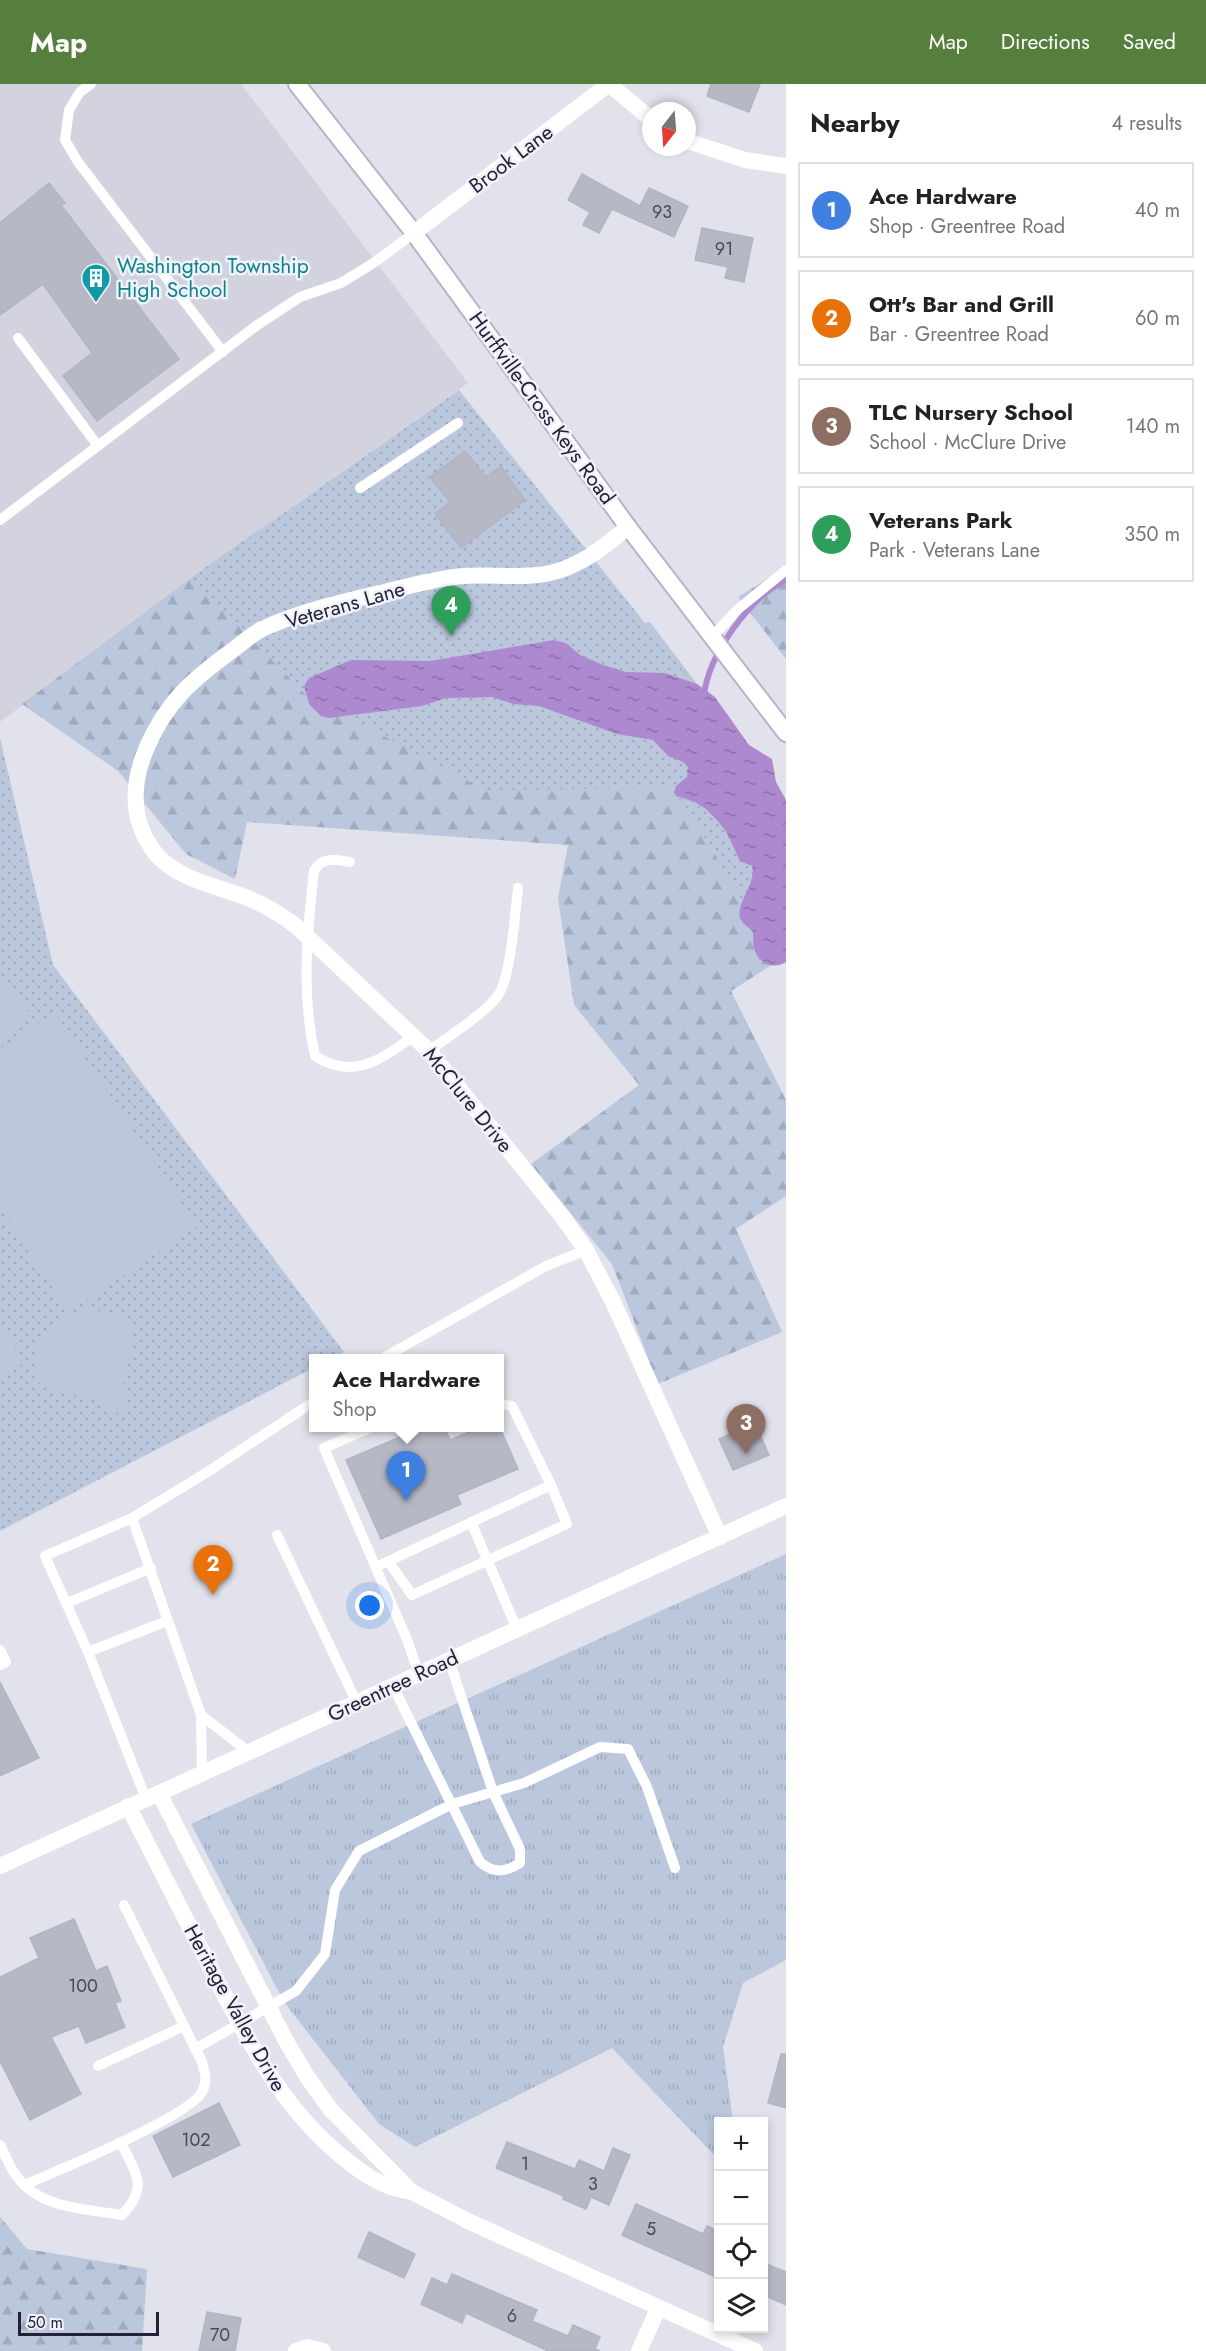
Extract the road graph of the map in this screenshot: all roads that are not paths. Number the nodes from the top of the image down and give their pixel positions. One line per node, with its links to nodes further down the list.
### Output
1 (91, 84): 9 (lane)
2 (297, 84): 7 (street, Hurffville-Cross Keys Road)
3 (609, 84): 4 (street); 7 (street, Brook Lane)
4 (642, 112)
5 (696, 144): 6 (street)
6 (786, 166)
7 (414, 233): 9 (lane); 14 (street, Hurffville-Cross Keys Road)
8 (18, 338): 11 (lane)
9 (223, 352): 11 (lane)
10 (458, 423): 12 (lane)
11 (98, 446): 13 (lane)
12 (360, 488)
13 (0, 520)
14 (628, 527): 16 (street, Hurffville-Cross Keys Road); 18 (street, Veterans Lane)
15 (786, 570): 16 (lane)
16 (713, 637): 17 (street, Hurffville-Cross Keys Road)
17 (786, 733)
18 (143, 757): 21 (street, McClure Drive)
19 (350, 862): 21 (lane)
20 (518, 888): 23 (lane)
21 (307, 935): 22 (street, McClure Drive); 22 (lane)
22 (414, 1036): 23 (street, McClure Drive)
23 (429, 1051): 24 (street, McClure Drive)
24 (586, 1250): 25 (lane); 34 (street, McClure Drive)
25 (392, 1354)
26 (309, 1405): 31 (lane)
27 (504, 1405): 29 (lane)
28 (361, 1432): 37 (lane)
29 (551, 1485): 32 (lane); 35 (lane)
30 (786, 1506): 34 (street, Greentree Road)
31 (132, 1518): 38 (lane); 39 (lane)
32 (471, 1522): 35 (lane); 36 (lane)
33 (277, 1535): 48 (lane)
34 (720, 1537): 41 (street, Greentree Road)
35 (488, 1560): 36 (lane); 41 (lane)
36 (388, 1561): 37 (lane)
37 (376, 1567): 46 (lane)
38 (151, 1568): 39 (lane); 40 (lane)
39 (67, 1604): 43 (lane)
40 (167, 1621): 43 (lane); 49 (lane)
41 (517, 1629): 44 (street, Greentree Road)
42 (0, 1650): 45 (lane)
43 (88, 1652): 53 (lane)
44 (448, 1660): 46 (street, Greentree Road); 52 (lane)
45 (0, 1665)
46 (419, 1674): 47 (street, Greentree Road)
47 (393, 1686): 48 (street, Greentree Road); 54 (lane)
48 (357, 1703): 50 (street, Greentree Road)
49 (201, 1715): 50 (lane); 51 (lane)
50 (249, 1752): 51 (street, Greentree Road)
51 (202, 1774): 53 (street, Greentree Road)
52 (493, 1792): 54 (lane); 54 (lane); 57 (lane)
53 (152, 1796): 55 (street, Greentree Road); 59 (street, Heritage Valley Drive)
54 (452, 1804): 59 (lane)
55 (128, 1806): 56 (street, Greentree Road); 60 (street, Heritage Valley Drive)
56 (0, 1866)
57 (675, 1868)
58 (124, 1905): 61 (lane)
59 (270, 2008): 60 (lane); 67 (street, Heritage Valley Drive)
60 (240, 2024): 62 (lane); 67 (street, Heritage Valley Drive)
61 (184, 2026): 62 (lane); 63 (lane)
62 (195, 2049): 64 (lane)
63 (98, 2066)
64 (121, 2142): 66 (lane); 66 (lane)
65 (0, 2145): 66 (lane)
66 (24, 2185)
67 (412, 2192): 68 (street, Heritage Valley Drive)
68 (658, 2309): 71 (street); 72 (street, Heritage Valley Drive)
69 (296, 2351): 70 (street)
70 (323, 2351)
71 (639, 2351)
72 (754, 2351)

